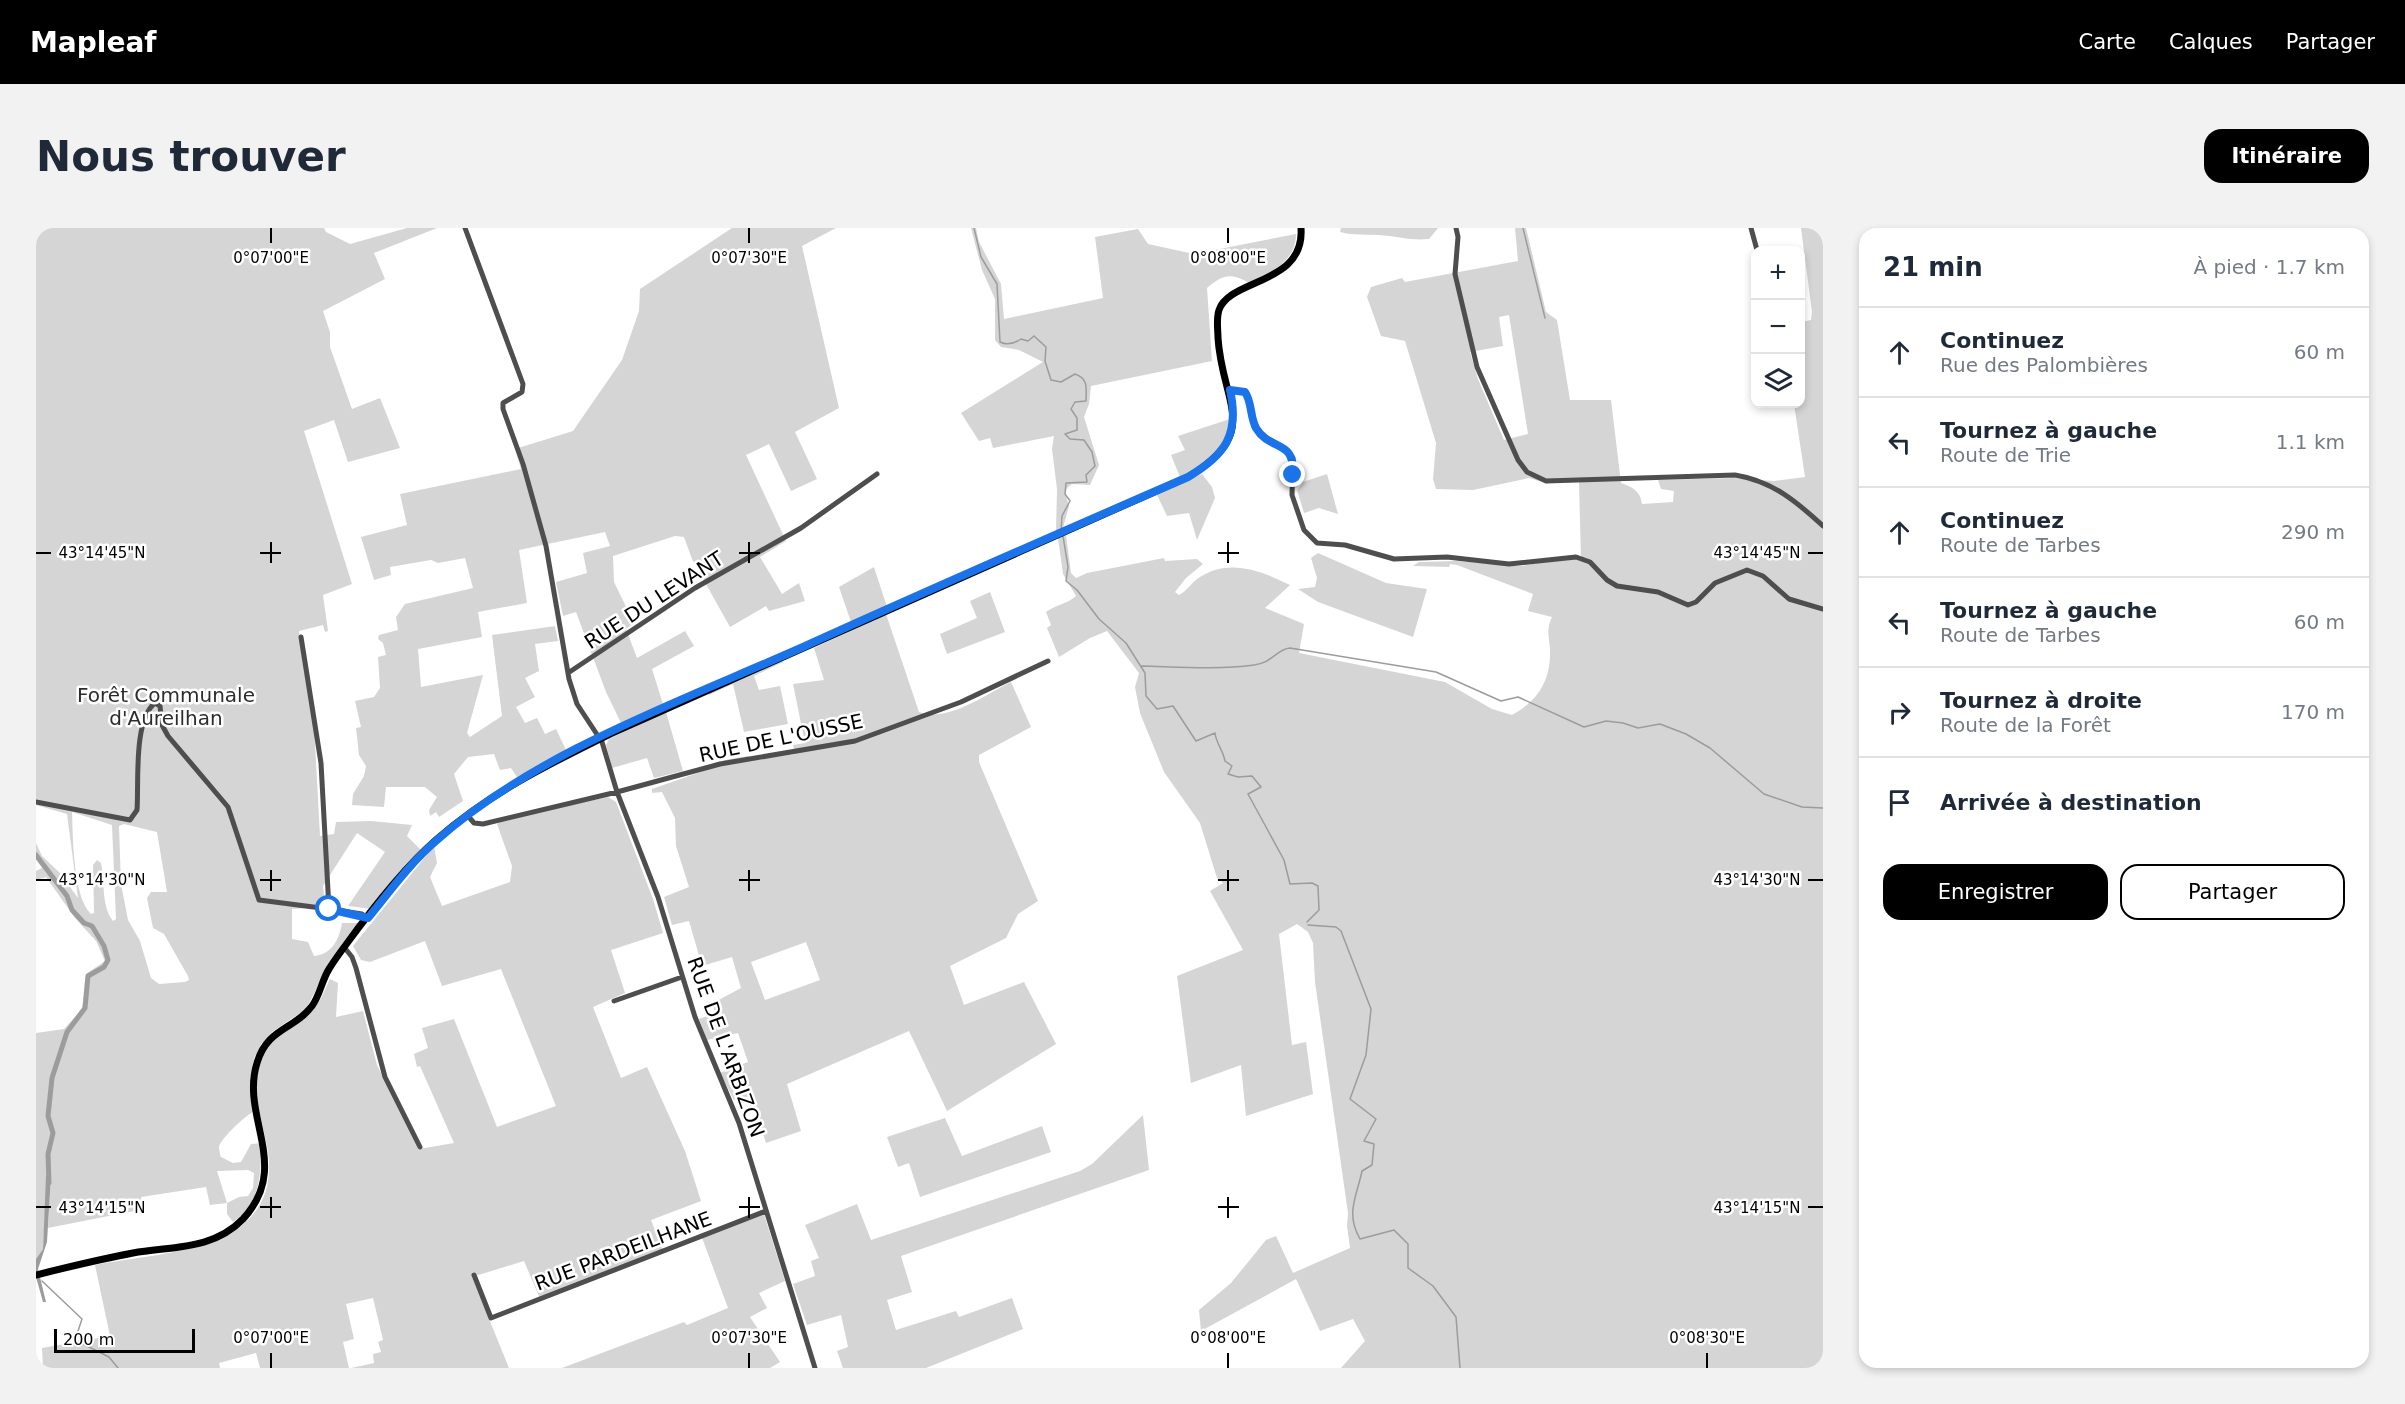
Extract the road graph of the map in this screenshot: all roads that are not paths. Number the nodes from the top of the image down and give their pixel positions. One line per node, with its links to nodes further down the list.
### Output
1 (465, 228): 12 (street, RUE DE L'ARBIZON)
2 (1301, 228): 6 (main road)
3 (1456, 228): 8 (street)
4 (1751, 228): 5 (street)
5 (1756, 246)
6 (1230, 390): 9 (street); 13 (main road)
7 (877, 474): 12 (street, RUE DU LEVANT)
8 (1823, 526)
9 (1823, 609)
10 (301, 637): 17 (street)
11 (1048, 661): 14 (street, RUE DE L'OUSSE)
12 (568, 673): 13 (street, RUE DE L'ARBIZON)
13 (600, 738): 14 (street, RUE DE L'ARBIZON); 16 (main road)
14 (617, 792): 16 (street, RUE DE L'OUSSE); 20 (street, RUE DE L'ARBIZON)
15 (36, 802): 17 (street)
16 (468, 816): 18 (main road)
17 (329, 909): 18 (street)
18 (368, 918): 19 (main road)
19 (344, 947): 22 (street); 24 (main road)
20 (682, 977): 21 (street); 23 (street, RUE DE L'ARBIZON)
21 (614, 1001)
22 (420, 1147)
23 (766, 1211): 25 (street, RUE PARDEILHANE); 26 (street, RUE DE L'ARBIZON)
24 (40, 1274)
25 (474, 1275)
26 (815, 1368)

